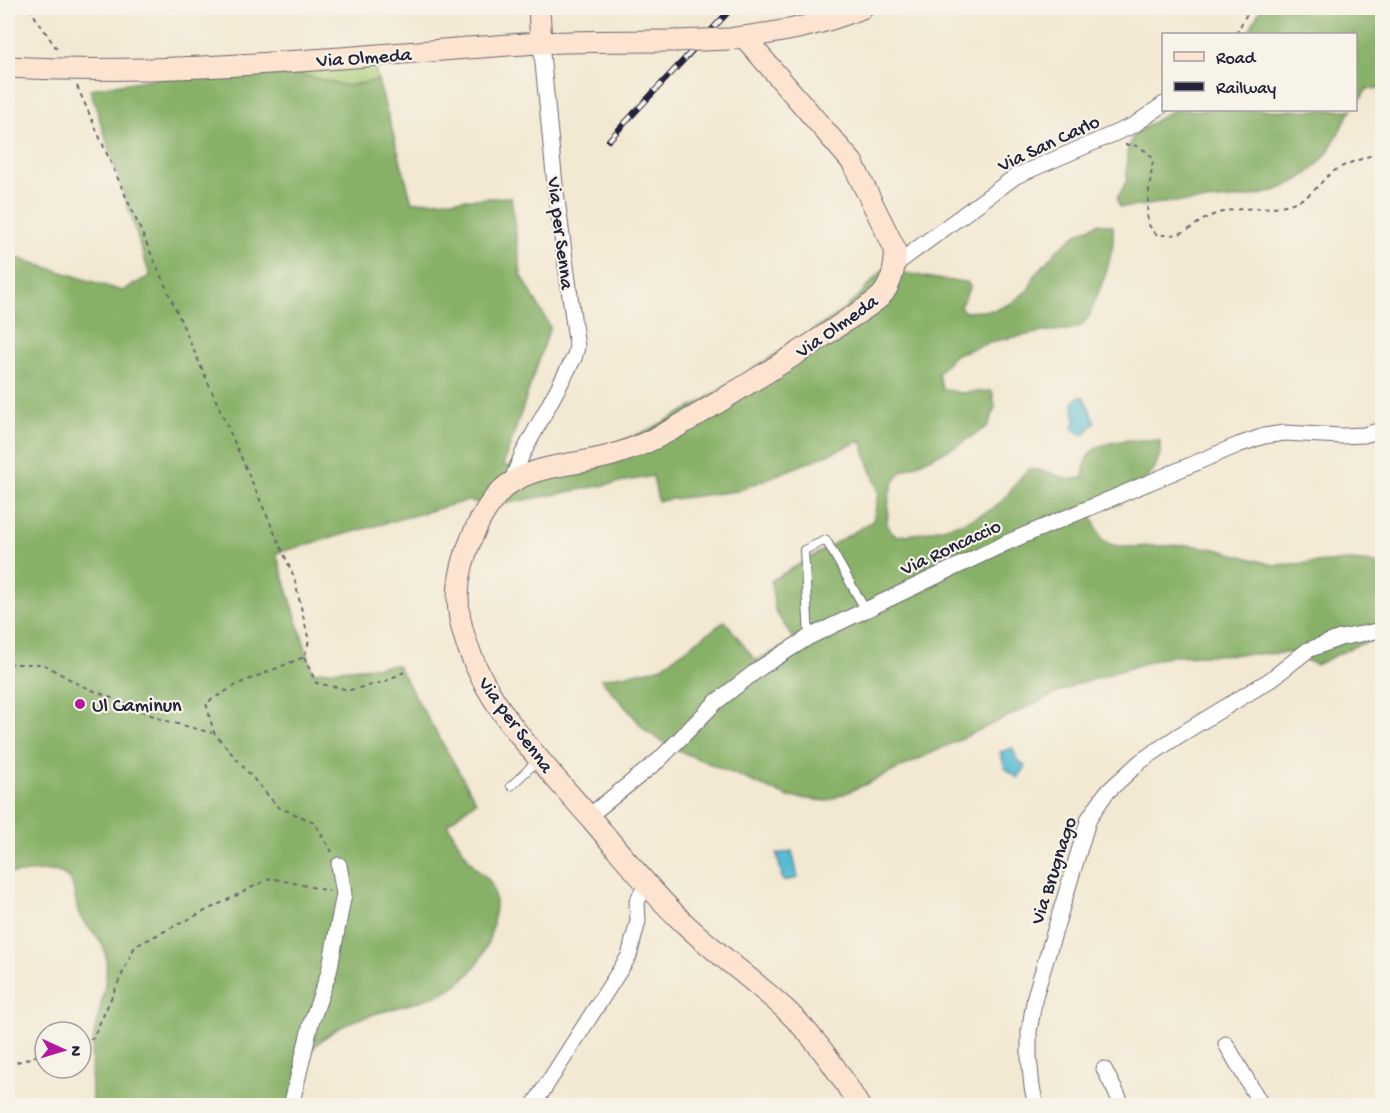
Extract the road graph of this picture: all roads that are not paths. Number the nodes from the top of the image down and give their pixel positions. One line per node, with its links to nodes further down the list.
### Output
1 (539, 8): 4 (street)
2 (862, 8): 3 (street, Via Olmeda)
3 (737, 38): 4 (street, Via Olmeda, bridge); 7 (street)
4 (541, 43): 5 (street, Via Olmeda); 9 (street, Via per Senna)
5 (8, 67)
6 (1162, 105): 7 (street, Via San Carlo)
7 (896, 264): 9 (street, Via Olmeda)
8 (1383, 430): 10 (street, Via Roncaccio)
9 (511, 482): 13 (street, Via per Senna)
10 (865, 609): 12 (street, Via Roncaccio); 12 (lane)
11 (1383, 630): 23 (street, Via Brugnago)
12 (809, 637): 15 (street, Via Roncaccio)
13 (540, 758): 14 (lane); 15 (street, Via per Senna)
14 (511, 786)
15 (589, 816): 17 (street, Via per Senna)
16 (339, 865): 20 (street)
17 (646, 884): 21 (street); 22 (street, Via per Senna)
18 (1226, 1044): 25 (street)
19 (1104, 1069): 24 (street)
20 (291, 1106)
21 (533, 1106)
22 (859, 1106)
23 (1036, 1106)
24 (1123, 1106)
25 (1262, 1106)

